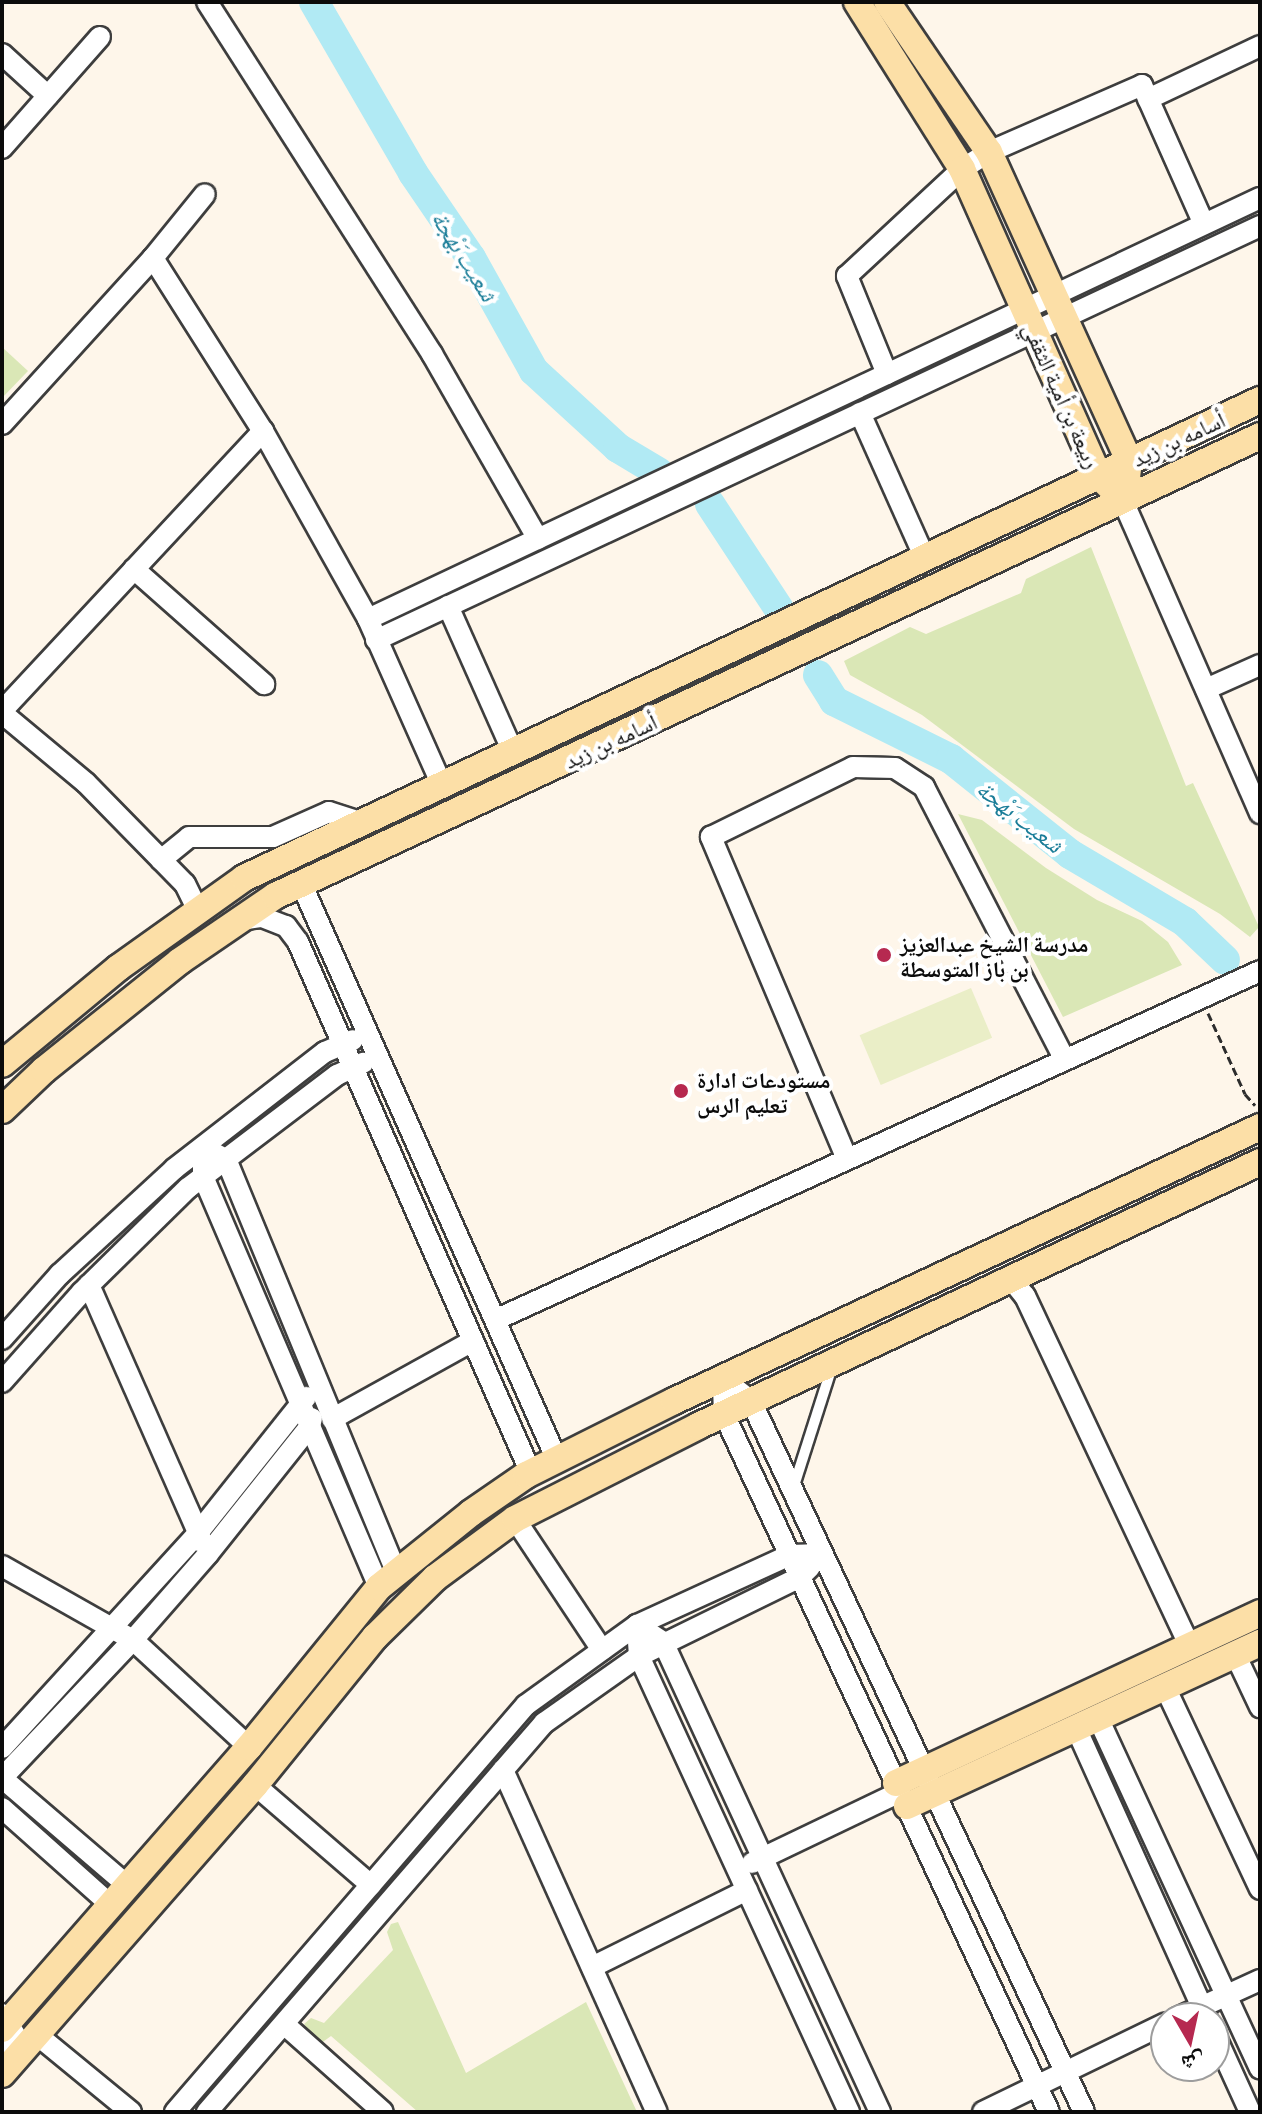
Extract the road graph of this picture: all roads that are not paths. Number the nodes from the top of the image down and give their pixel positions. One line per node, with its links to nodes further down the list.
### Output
1 (207, 2): 28 (street)
2 (857, 2): 11 (street, ربيعة بن أمية الثقفي)
3 (887, 2): 10 (street, ربيعة بن أمية الثقفي)
4 (100, 37): 7 (street)
5 (1260, 46): 8 (street)
6 (2, 54): 7 (street)
7 (48, 96): 9 (street)
8 (1148, 99): 10 (street); 14 (street)
9 (2, 148)
10 (989, 152): 11 (street); 17 (street, ربيعة بن أمية الثقفي)
11 (962, 169): 18 (street, ربيعة بن أمية الثقفي); 19 (street)
12 (205, 194): 16 (street)
13 (1260, 198): 14 (street)
14 (1204, 224): 17 (street)
15 (1260, 226): 17 (street)
16 (153, 258): 22 (street); 23 (street)
17 (1060, 306): 18 (street); 25 (street, ربيعة بن أمية الثقفي)
18 (1029, 321): 19 (street); 21 (street); 26 (street, ربيعة بن أمية الثقفي)
19 (887, 374): 28 (street)
20 (1260, 400): 25 (street, أسامه بن زيد)
21 (860, 413): 29 (street); 31 (street)
22 (2, 424)
23 (263, 431): 30 (street); 32 (street)
24 (1260, 436): 27 (street, أسامه بن زيد)
25 (1129, 461): 26 (street, أسامه بن زيد); 27 (street, ربيعة بن أمية الثقفي)
26 (1099, 476): 27 (street, ربيعة بن أمية الثقفي); 29 (street, أسامه بن زيد)
27 (1123, 501): 36 (street); 43 (street, أسامه بن زيد)
28 (538, 539): 32 (street)
29 (925, 558): 38 (street, أسامه بن زيد)
30 (134, 569): 35 (street); 37 (street)
31 (448, 606): 33 (street); 38 (street)
32 (368, 619): 33 (street)
33 (376, 640): 39 (street)
34 (1260, 665): 36 (street)
35 (264, 684)
36 (1206, 689): 40 (street)
37 (2, 712): 42 (street)
38 (513, 752): 39 (street, أسامه بن زيد)
39 (442, 785): 41 (street, أسامه بن زيد)
40 (1260, 813)
41 (362, 823): 42 (street); 44 (street, أسامه بن زيد)
42 (161, 860): 44 (street)
43 (301, 883): 45 (street, أسامه بن زيد); 47 (street)
44 (197, 909): 48 (street, أسامه بن زيد)
45 (240, 920): 49 (street); 54 (street, أسامه بن زيد)
46 (1260, 971): 51 (street)
47 (368, 1033): 49 (street); 50 (street)
48 (25, 1042): 52 (street, أسامه بن زيد); 54 (street)
49 (343, 1044): 53 (street); 57 (street)
50 (378, 1056): 53 (street); 64 (street)
51 (1065, 1060): 59 (street); 59 (street)
52 (2, 1064)
53 (353, 1068): 58 (street); 66 (street)
54 (44, 1070): 55 (street, أسامه بن زيد)
55 (2, 1110)
56 (1260, 1127): 68 (street)
57 (203, 1147): 58 (street); 61 (street); 65 (street)
58 (226, 1159): 61 (street); 70 (street)
59 (847, 1159): 64 (street)
60 (1260, 1162): 62 (street)
61 (203, 1177): 63 (street); 71 (street)
62 (1011, 1279): 67 (street); 92 (street)
63 (89, 1285): 69 (street); 80 (street)
64 (495, 1320): 76 (street)
65 (2, 1339)
66 (473, 1341): 74 (street); 77 (street)
67 (833, 1363): 72 (street); 78 (lane)
68 (723, 1379): 72 (street); 73 (street); 76 (street)
69 (2, 1382)
70 (319, 1389): 71 (street); 74 (street); 75 (street)
71 (299, 1401): 75 (street); 80 (street)
72 (751, 1401): 73 (street); 78 (street)
73 (724, 1414): 79 (street); 83 (street)
74 (332, 1419): 86 (street)
75 (310, 1426): 81 (street); 86 (street)
76 (557, 1460): 77 (street)
77 (531, 1473): 86 (street)
78 (792, 1491): 82 (street)
79 (515, 1519): 94 (street); 104 (street)
80 (198, 1533): 81 (street); 89 (street)
81 (208, 1554): 90 (street)
82 (822, 1554): 83 (street); 85 (street); 103 (street)
83 (790, 1555): 85 (street); 88 (street)
84 (2, 1566): 89 (street)
85 (800, 1577): 91 (street); 105 (street)
86 (387, 1578): 99 (street)
87 (1260, 1613): 92 (street)
88 (637, 1625): 91 (street); 94 (street); 95 (street)
89 (112, 1627): 90 (street); 100 (street)
90 (133, 1640): 99 (street); 102 (street)
91 (663, 1642): 95 (street); 107 (street)
92 (1190, 1646): 103 (street)
93 (1253, 1647): 96 (street); 97 (street)
94 (602, 1650): 109 (street)
95 (639, 1656): 101 (street); 108 (street)
96 (1165, 1687): 98 (street); 110 (street)
97 (1260, 1707)
98 (1087, 1723): 103 (street); 115 (street); 116 (street)
99 (249, 1747): 112 (street)
100 (2, 1748)
101 (503, 1770): 113 (street); 118 (street)
102 (2, 1778): 112 (street)
103 (929, 1782): 105 (street); 123 (street)
104 (255, 1785): 109 (street); 120 (street)
105 (901, 1794): 107 (street); 125 (street)
106 (2, 1808): 112 (street)
107 (763, 1858): 108 (street); 132 (street)
108 (738, 1870): 111 (street)
109 (371, 1885): 127 (street)
110 (1260, 1889)
111 (747, 1890): 113 (street); 131 (street)
112 (120, 1895): 120 (street)
113 (592, 1967): 130 (street)
114 (1260, 1980): 115 (street)
115 (1226, 1995): 117 (street); 122 (street)
116 (1201, 2002)
117 (1217, 2002)
118 (284, 2024): 128 (street); 129 (street)
119 (1150, 2030): 123 (street)
120 (13, 2032): 124 (street); 126 (street)
121 (1230, 2068): 136 (street)
122 (1260, 2068)
123 (1065, 2070): 125 (street); 135 (street)
124 (2, 2074)
125 (1036, 2085): 133 (street); 134 (street)
126 (131, 2112)
127 (175, 2112)
128 (207, 2112)
129 (383, 2112)
130 (657, 2112)
131 (849, 2112)
132 (880, 2112)
133 (983, 2112)
134 (1049, 2112)
135 (1084, 2112)
136 (1250, 2112)

